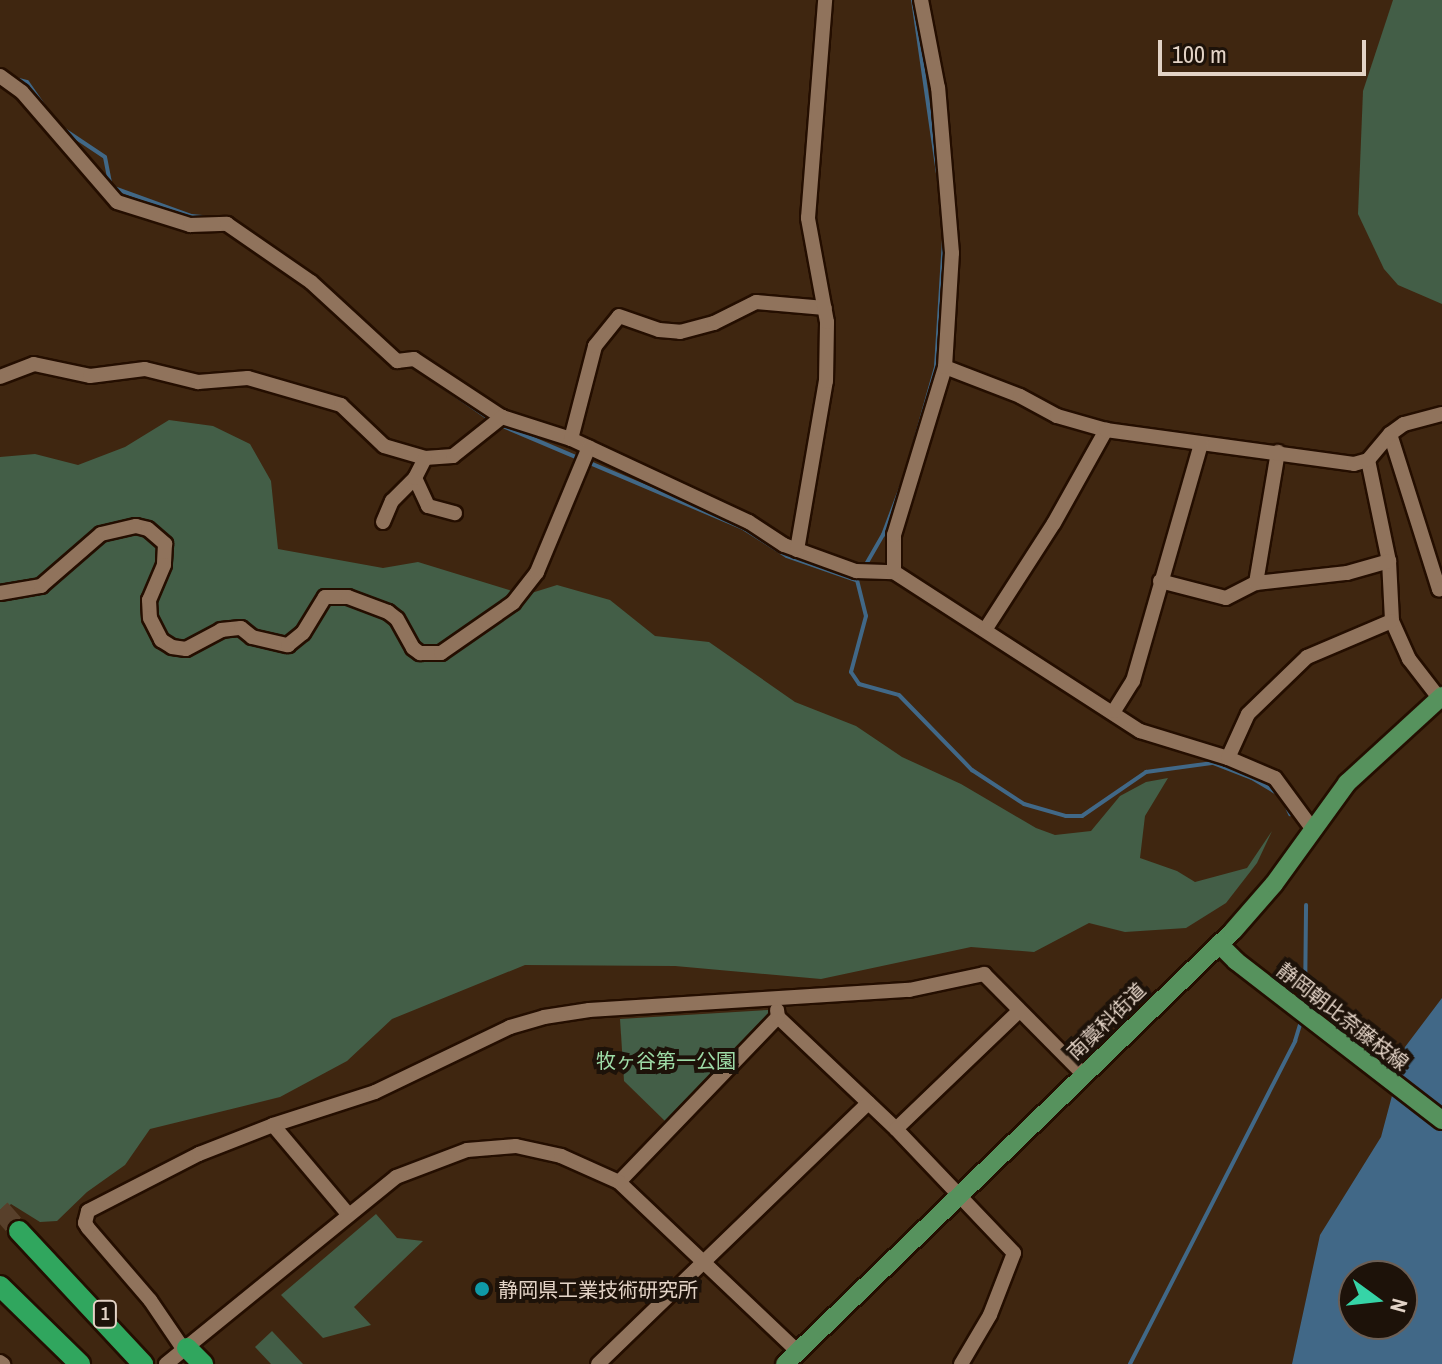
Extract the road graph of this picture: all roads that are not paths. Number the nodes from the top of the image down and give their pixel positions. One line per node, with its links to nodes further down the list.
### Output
1 (825, 0): 4 (street)
2 (921, 0): 5 (street)
3 (1, 80): 8 (street)
4 (825, 308): 11 (street); 20 (street)
5 (945, 367): 9 (street); 22 (street)
6 (0, 377): 15 (street)
7 (1442, 414): 10 (street)
8 (502, 417): 11 (street); 15 (street)
9 (1106, 430): 12 (street); 28 (street)
10 (1390, 434): 16 (street); 25 (street)
11 (571, 439): 13 (street)
12 (1201, 444): 14 (street); 23 (street)
13 (588, 450): 20 (street); 26 (street)
14 (1278, 452): 16 (street); 24 (street)
15 (425, 458): 17 (street)
16 (1368, 460): 21 (street)
17 (415, 478): 18 (street); 19 (street)
18 (455, 513)
19 (383, 522)
20 (797, 550): 22 (street)
21 (1389, 561): 24 (street); 27 (street)
22 (894, 572): 28 (street)
23 (1160, 581): 24 (street); 30 (street)
24 (1256, 583)
25 (1442, 588)
26 (0, 593)
27 (1392, 621): 29 (street); 31 (street)
28 (985, 630): 30 (street)
29 (1441, 697): 32 (main road, 南藁科街道)
30 (1114, 711): 31 (street)
31 (1228, 758): 32 (street)
32 (1314, 831): 33 (main road, 南藁科街道)
33 (1219, 944): 37 (main road, 南藁科街道); 39 (main road, 静岡朝比奈藤枝線)
34 (775, 998): 35 (street); 36 (street); 40 (street)
35 (1019, 1011): 37 (street); 41 (street)
36 (778, 1017): 38 (street); 42 (street)
37 (1083, 1074): 43 (main road, 南藁科街道)
38 (868, 1103): 41 (street); 47 (street)
39 (1442, 1120)
40 (273, 1125): 44 (street); 49 (street)
41 (896, 1129): 43 (street)
42 (619, 1182): 44 (street); 47 (street)
43 (960, 1194): 50 (main road, 南藁科街道); 57 (street)
44 (348, 1214): 49 (street)
45 (19, 1231): 46 (highway, 1)
46 (50, 1263): 53 (highway, 1); 54 (highway, 1)
47 (703, 1264): 50 (street); 56 (street)
48 (6, 1291): 51 (highway); 52 (highway)
49 (186, 1349): 54 (street); 55 (highway)
50 (791, 1358)
51 (70, 1364)
52 (80, 1364)
53 (143, 1364)
54 (163, 1364)
55 (203, 1364)
56 (598, 1364)
57 (961, 1364)

